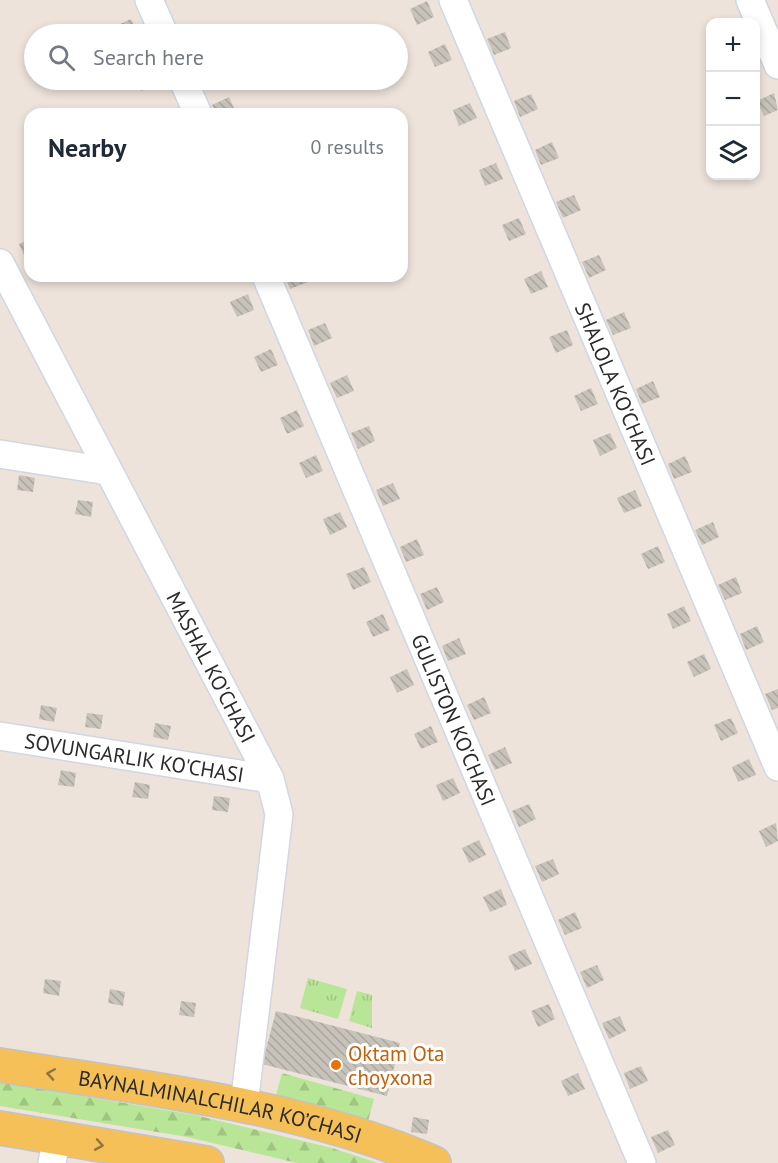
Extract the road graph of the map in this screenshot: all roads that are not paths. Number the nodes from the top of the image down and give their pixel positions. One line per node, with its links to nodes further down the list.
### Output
1 (149, 0): 4 (street)
2 (453, 0): 13 (street, SHALOLA KO'CHASI)
3 (750, 0): 5 (street)
4 (160, 24)
5 (778, 65)
6 (187, 90): 7 (street)
7 (195, 108)
8 (0, 263): 11 (street, MASHAL KO'CHASI)
9 (269, 282): 21 (street, GULISTON KO'CHASI)
10 (0, 454): 11 (street)
11 (108, 471): 14 (street, MASHAL KO'CHASI)
12 (0, 736): 14 (street, SOVUNGARLIK KO'CHASI)
13 (778, 767)
14 (270, 779): 16 (street, MASHAL KO'CHASI)
15 (0, 1065): 16 (main road, BAYNALMINALCHILAR KO’CHASI, one-way to 15)
16 (244, 1105): 20 (main road, BAYNALMINALCHILAR KO’CHASI)
17 (0, 1128): 18 (main road)
18 (55, 1150): 19 (main road, one-way to 19)
19 (207, 1163)
20 (434, 1163)
21 (642, 1163)

